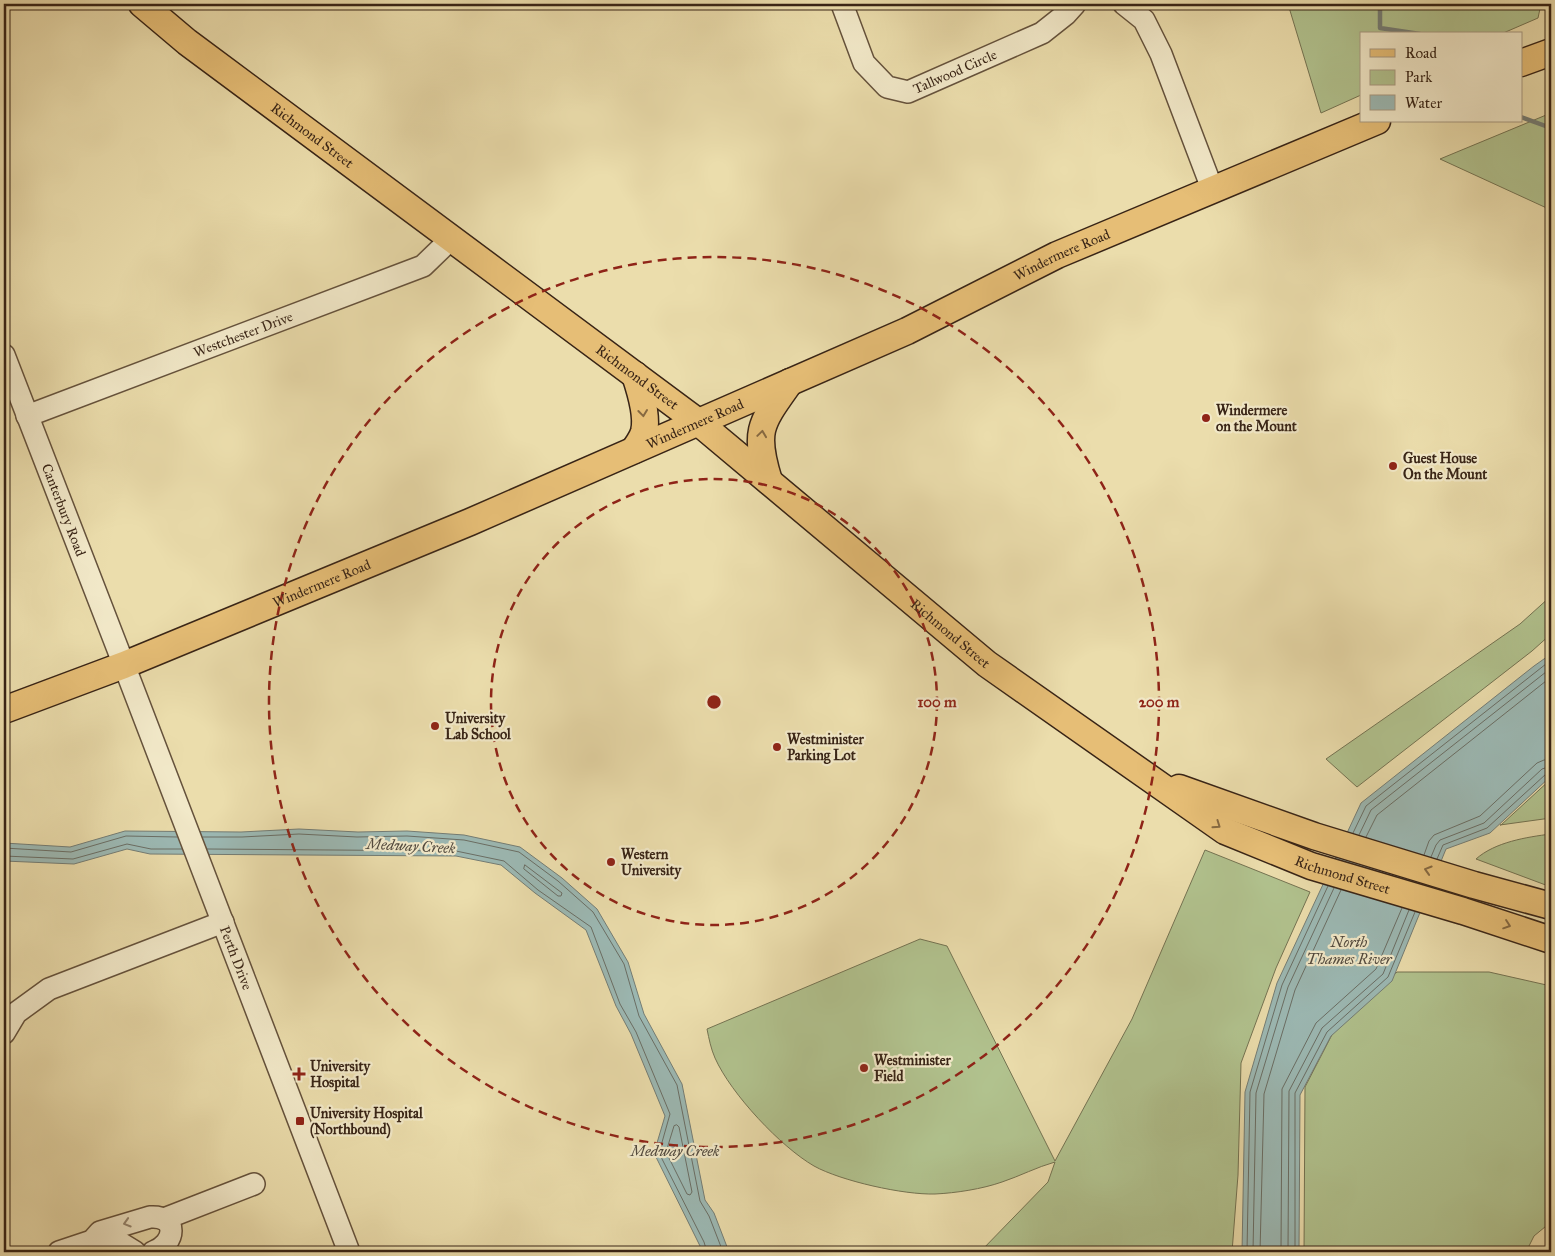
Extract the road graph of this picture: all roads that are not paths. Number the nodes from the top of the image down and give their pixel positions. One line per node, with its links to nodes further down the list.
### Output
1 (142, 4): 9 (main road, Richmond Street)
2 (842, 4): 3 (street, Tallwood Circle)
3 (1075, 4)
4 (1124, 4): 8 (street)
5 (1551, 52): 6 (main road)
6 (1522, 64)
7 (1375, 122): 8 (main road, Windermere Road)
8 (1213, 191): 12 (main road, Windermere Road)
9 (452, 238): 11 (main road, Richmond Street); 13 (street, Westchester Drive)
10 (4, 355): 13 (street, Canterbury Road)
11 (635, 375): 14 (main road, Richmond Street); 15 (main road, one-way to 15)
12 (790, 382): 14 (main road, Windermere Road); 16 (main road, one-way to 12)
13 (27, 416): 17 (street, Canterbury Road)
14 (698, 422): 15 (main road, Windermere Road); 16 (main road, Richmond Street)
15 (634, 450): 17 (main road, Windermere Road)
16 (769, 481): 19 (main road, Richmond Street)
17 (124, 664): 18 (main road, Windermere Road); 21 (street, Perth Drive)
18 (4, 710)
19 (1148, 777): 20 (main road, Richmond Street, one-way to 19); 22 (main road, Richmond Street, one-way to 22)
20 (1551, 906)
21 (223, 922): 23 (street); 30 (street, Perth Drive)
22 (1551, 940)
23 (4, 1033)
24 (254, 1184): 25 (street)
25 (164, 1219): 26 (street, one-way to 26); 29 (street)
26 (92, 1241): 27 (street); 28 (street)
27 (59, 1252)
28 (135, 1252)
29 (153, 1252)
30 (349, 1252)

